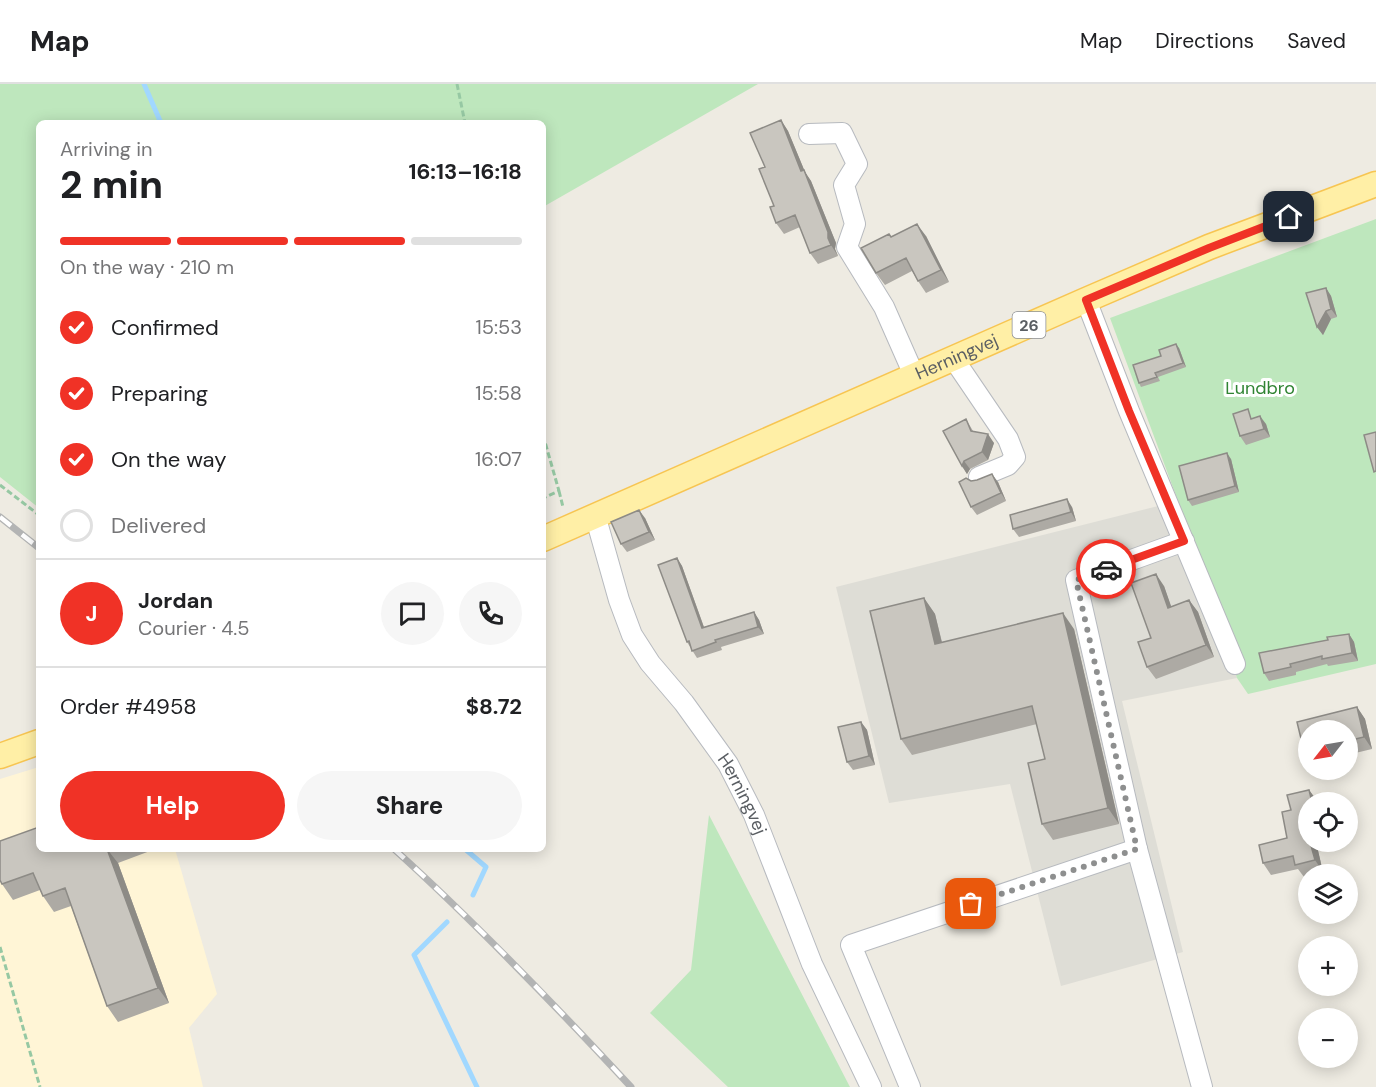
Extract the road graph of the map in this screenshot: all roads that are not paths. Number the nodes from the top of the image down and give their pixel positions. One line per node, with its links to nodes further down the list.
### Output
1 (809, 134): 5 (street)
2 (1376, 184): 3 (main road, Herningvej / 26)
3 (1086, 300): 4 (main road, Herningvej / 26); 9 (street)
4 (953, 358): 5 (main road, Herningvej / 26); 6 (street)
5 (914, 375): 7 (main road, Herningvej / 26)
6 (979, 477)
7 (595, 515): 8 (main road, Herningvej / 26); 14 (street, Herningvej)
8 (546, 537)
9 (1184, 541): 10 (street); 13 (street)
10 (1235, 664)
11 (36, 743): 12 (main road)
12 (0, 756)
13 (1137, 849): 15 (street); 16 (street)
14 (871, 1087)
15 (910, 1087)
16 (1202, 1087)

